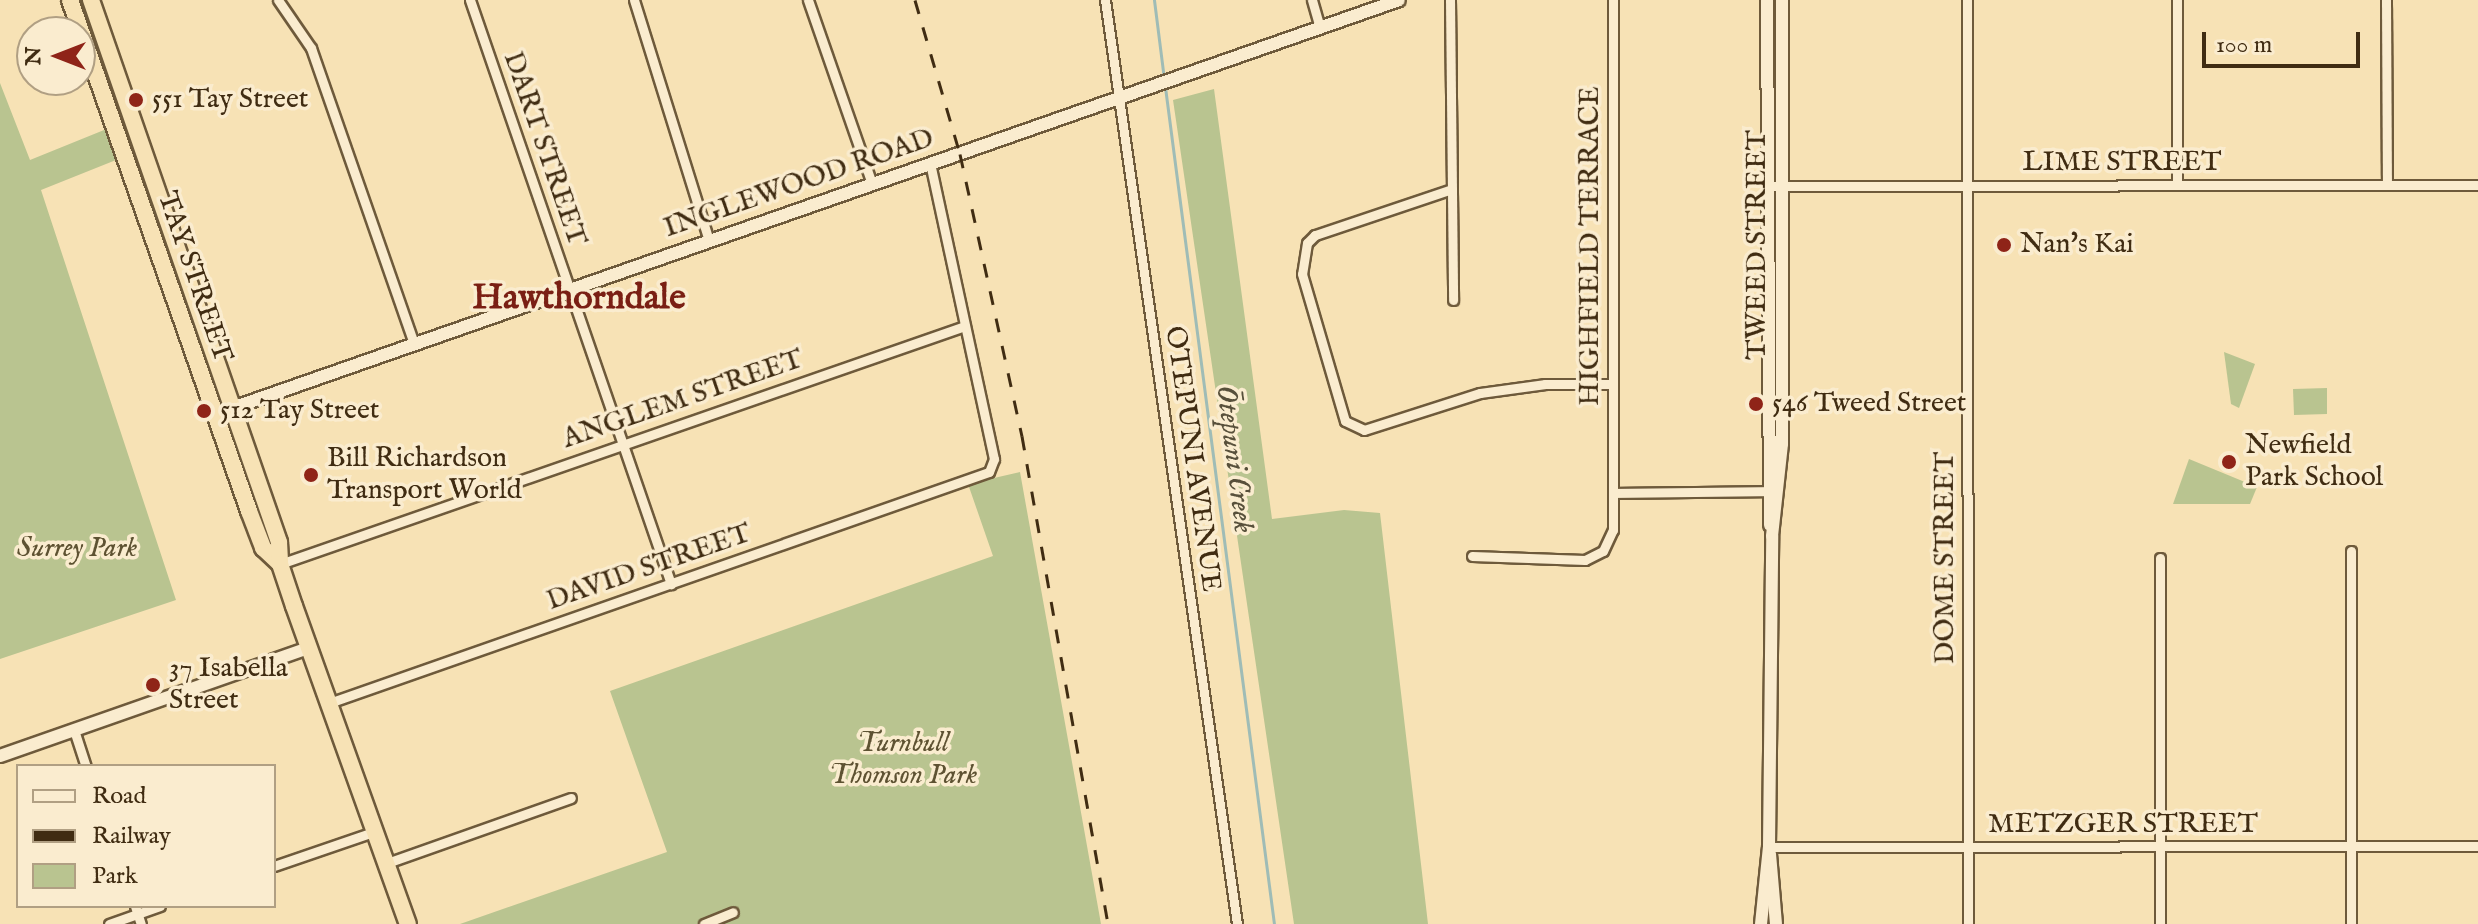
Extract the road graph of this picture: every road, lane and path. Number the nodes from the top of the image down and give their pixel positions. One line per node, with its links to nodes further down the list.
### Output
1 (70, 0): 19 (highway, TAY STREET)
2 (91, 0): 18 (highway, TAY STREET)
3 (278, 0): 36 (street)
4 (470, 0): 33 (street, DART STREET)
5 (634, 0): 30 (street)
6 (808, 0): 22 (street)
7 (1105, 0): 20 (street, OTEPUNI AVENUE)
8 (1312, 0): 17 (street)
9 (1399, 0): 17 (street, INGLEWOOD ROAD)
10 (1450, 0): 29 (street)
11 (1613, 0): 37 (street, HIGHFIELD TERRACE)
12 (1767, 0): 26 (street, TWEED STREET)
13 (1782, 0): 27 (street, TWEED STREET)
14 (1967, 0): 28 (street, DOME STREET)
15 (2177, 0): 23 (street)
16 (2386, 0): 24 (street)
17 (1320, 28): 20 (street, INGLEWOOD ROAD)
18 (120, 82): 19 (highway); 31 (highway, TAY STREET)
19 (102, 89): 32 (highway, TAY STREET)
20 (1118, 98): 21 (street, INGLEWOOD ROAD); 67 (street, OTEPUNI AVENUE)
21 (930, 164): 22 (street, INGLEWOOD ROAD); 35 (street)
22 (872, 184): 30 (street, INGLEWOOD ROAD)
23 (2177, 185): 24 (street, LIME STREET); 28 (street, LIME STREET)
24 (2387, 185): 25 (street, LIME STREET)
25 (2478, 185)
26 (1767, 186): 27 (street, LIME STREET); 41 (street, TWEED STREET)
27 (1782, 186): 28 (street, LIME STREET); 41 (street, TWEED STREET)
28 (1967, 186): 58 (street, DOME STREET)
29 (1452, 189): 34 (street); 37 (street)
30 (709, 241): 33 (street, INGLEWOOD ROAD)
31 (176, 242): 32 (highway); 38 (highway, TAY STREET)
32 (157, 248): 39 (highway, TAY STREET)
33 (569, 290): 36 (street, INGLEWOOD ROAD); 40 (street, DART STREET)
34 (1453, 300)
35 (965, 326): 40 (street, ANGLEM STREET); 47 (street, DAVID STREET)
36 (414, 344): 38 (street, INGLEWOOD ROAD)
37 (1613, 384): 42 (street, HIGHFIELD TERRACE)
38 (232, 408): 39 (street, INGLEWOOD ROAD); 46 (highway, TAY STREET)
39 (215, 414): 46 (highway, TAY STREET)
40 (622, 445): 46 (street, ANGLEM STREET); 47 (street, DART STREET)
41 (1774, 491): 42 (street); 57 (street, TWEED STREET)
42 (1615, 493): 44 (street, HIGHFIELD TERRACE)
43 (2351, 551): 55 (street)
44 (1472, 556)
45 (2160, 558): 59 (street)
46 (280, 564): 48 (highway, TAY STREET)
47 (671, 584): 49 (street, DAVID STREET)
48 (309, 648): 49 (highway, TAY STREET); 50 (street)
49 (329, 703): 54 (highway, TAY STREET)
50 (74, 730): 51 (street); 52 (street)
51 (0, 756)
52 (85, 764)
53 (571, 798): 60 (street)
54 (376, 831): 60 (highway, TAY STREET); 61 (street)
55 (2351, 846): 56 (street, METZGER STREET); 59 (street, METZGER STREET); 72 (street)
56 (2478, 846)
57 (1769, 847): 58 (street, METZGER STREET); 68 (street, TWEED STREET); 69 (street, TWEED STREET)
58 (1968, 847): 59 (street, METZGER STREET); 70 (street, DOME STREET)
59 (2160, 847): 71 (street)
60 (387, 863): 65 (highway, TAY STREET)
61 (276, 865)
62 (733, 912): 66 (street)
63 (138, 915): 64 (street)
64 (109, 924)
65 (408, 924)
66 (704, 924)
67 (1237, 924)
68 (1761, 924)
69 (1776, 924)
70 (1968, 924)
71 (2160, 924)
72 (2351, 924)

